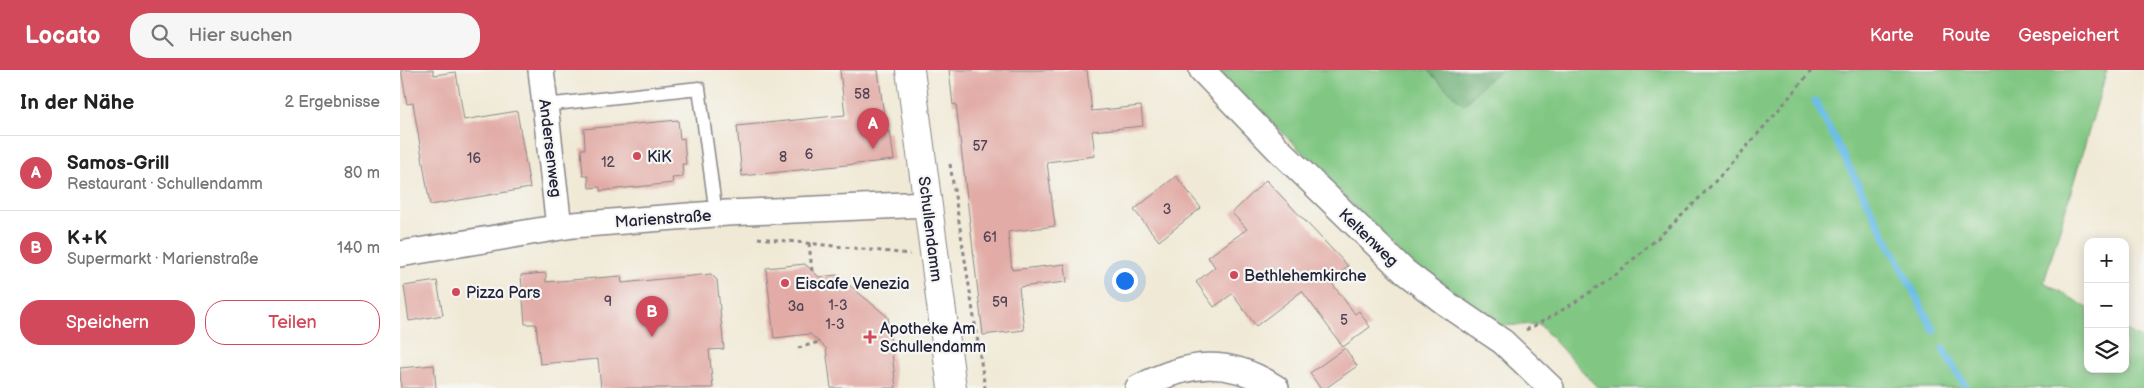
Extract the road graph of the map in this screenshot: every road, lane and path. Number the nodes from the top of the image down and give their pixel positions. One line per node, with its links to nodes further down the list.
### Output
1 (541, 70): 5 (street, Andersenweg)
2 (910, 70): 6 (main road, Schullendamm)
3 (1202, 70): 15 (street, Keltenweg)
4 (1812, 70): 15 (path)
5 (545, 105): 7 (lane); 8 (street, Andersenweg)
6 (927, 204): 7 (street, Marienstraße); 12 (main road, Schullendamm)
7 (716, 214): 8 (street, Marienstraße)
8 (559, 227): 11 (street, Marienstraße)
9 (750, 237): 10 (path)
10 (809, 243): 12 (path); 13 (path)
11 (400, 254)
12 (934, 254): 17 (main road, Schullendamm); 18 (path)
13 (812, 270)
14 (819, 342): 16 (path)
15 (1503, 342): 21 (street, Keltenweg)
16 (798, 348)
17 (952, 388)
18 (985, 388)
19 (1138, 388): 20 (street)
20 (1276, 388)
21 (1551, 388)

